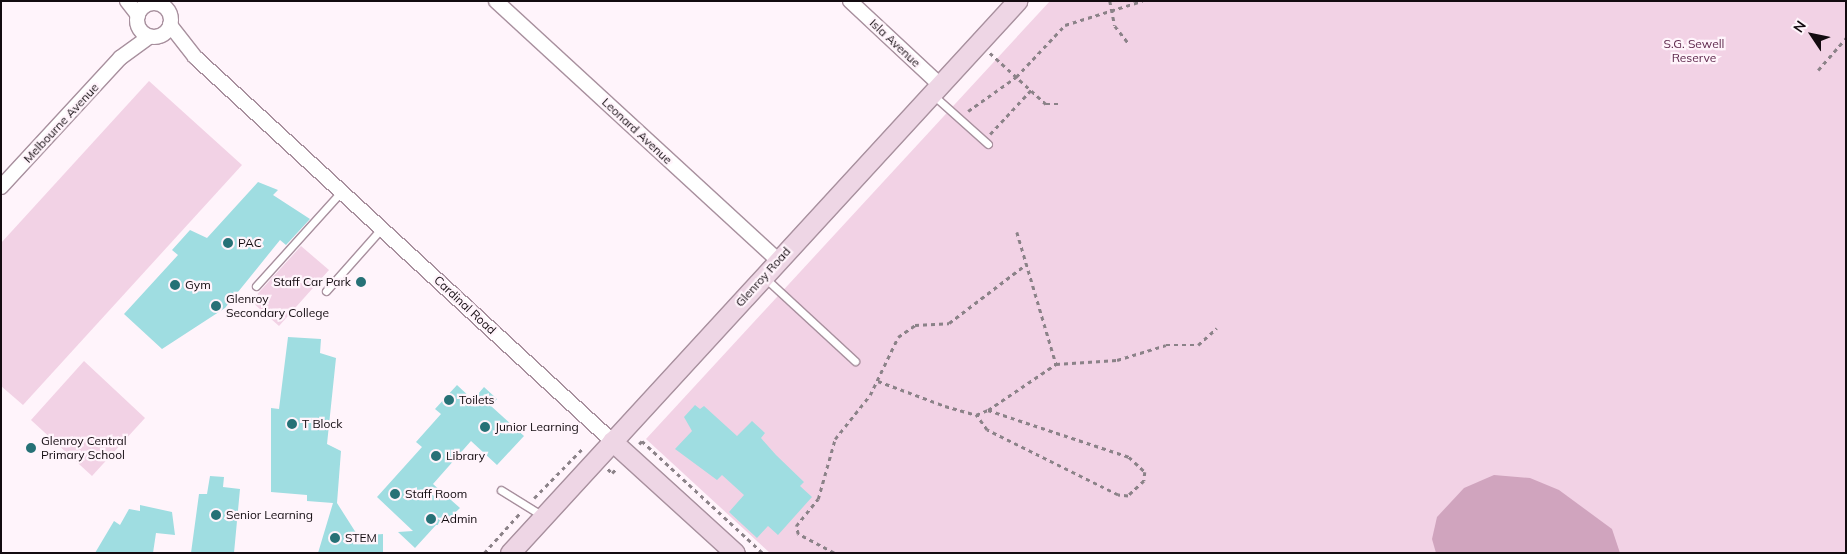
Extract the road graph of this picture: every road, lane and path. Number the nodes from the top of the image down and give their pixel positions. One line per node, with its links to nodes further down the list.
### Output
1 (127, 1): 7 (street, Cardinal Road)
2 (496, 1): 26 (street, Leonard Avenue)
3 (850, 1): 17 (street, Isla Avenue)
4 (1017, 1): 11 (street, Glenroy Road)
5 (1110, 1): 8 (path)
6 (1142, 1): 8 (path)
7 (155, 10): 9 (street, Melbourne Avenue); 9 (street, Cardinal Road); 13 (street, Cardinal Road); 14 (street, Melbourne Avenue)
8 (1110, 11): 12 (path); 16 (path)
9 (154, 36): 13 (street, Cardinal Road); 14 (street, Melbourne Avenue)
10 (1846, 38): 15 (path)
11 (979, 43): 16 (path); 17 (street, Glenroy Road)
12 (1129, 44)
13 (195, 57): 23 (street, Cardinal Road)
14 (120, 58): 22 (street, Melbourne Avenue)
15 (1818, 70)
16 (1016, 77): 18 (path); 20 (path)
17 (936, 89): 20 (lane); 26 (street, Glenroy Road)
18 (1031, 90): 19 (path); 21 (path)
19 (1058, 104)
20 (958, 118): 21 (lane)
21 (986, 142)
22 (2, 184)
23 (341, 192): 24 (street, Cardinal Road); 29 (lane)
24 (382, 228): 30 (lane); 37 (street, Cardinal Road)
25 (1017, 232): 27 (path)
26 (778, 260): 28 (street, Glenroy Road)
27 (1025, 265): 33 (path); 34 (path)
28 (764, 276): 32 (lane); 37 (street, Glenroy Road)
29 (256, 286)
30 (326, 291)
31 (1217, 328): 33 (path)
32 (855, 361)
33 (1056, 364): 35 (path)
34 (878, 381): 36 (path); 47 (path)
35 (988, 410): 36 (path); 36 (path)
36 (976, 415)
37 (612, 441): 38 (street, Cardinal Road); 39 (street, Glenroy Road)
38 (629, 456): 39 (path); 45 (street, Cardinal Road); 46 (path)
39 (596, 458): 41 (path); 42 (street, Glenroy Road)
40 (501, 490): 41 (lane)
41 (526, 506): 42 (lane); 43 (path)
42 (543, 516): 44 (street, Glenroy Road)
43 (484, 553)
44 (510, 553)
45 (735, 553)
46 (763, 553)
47 (834, 553)

